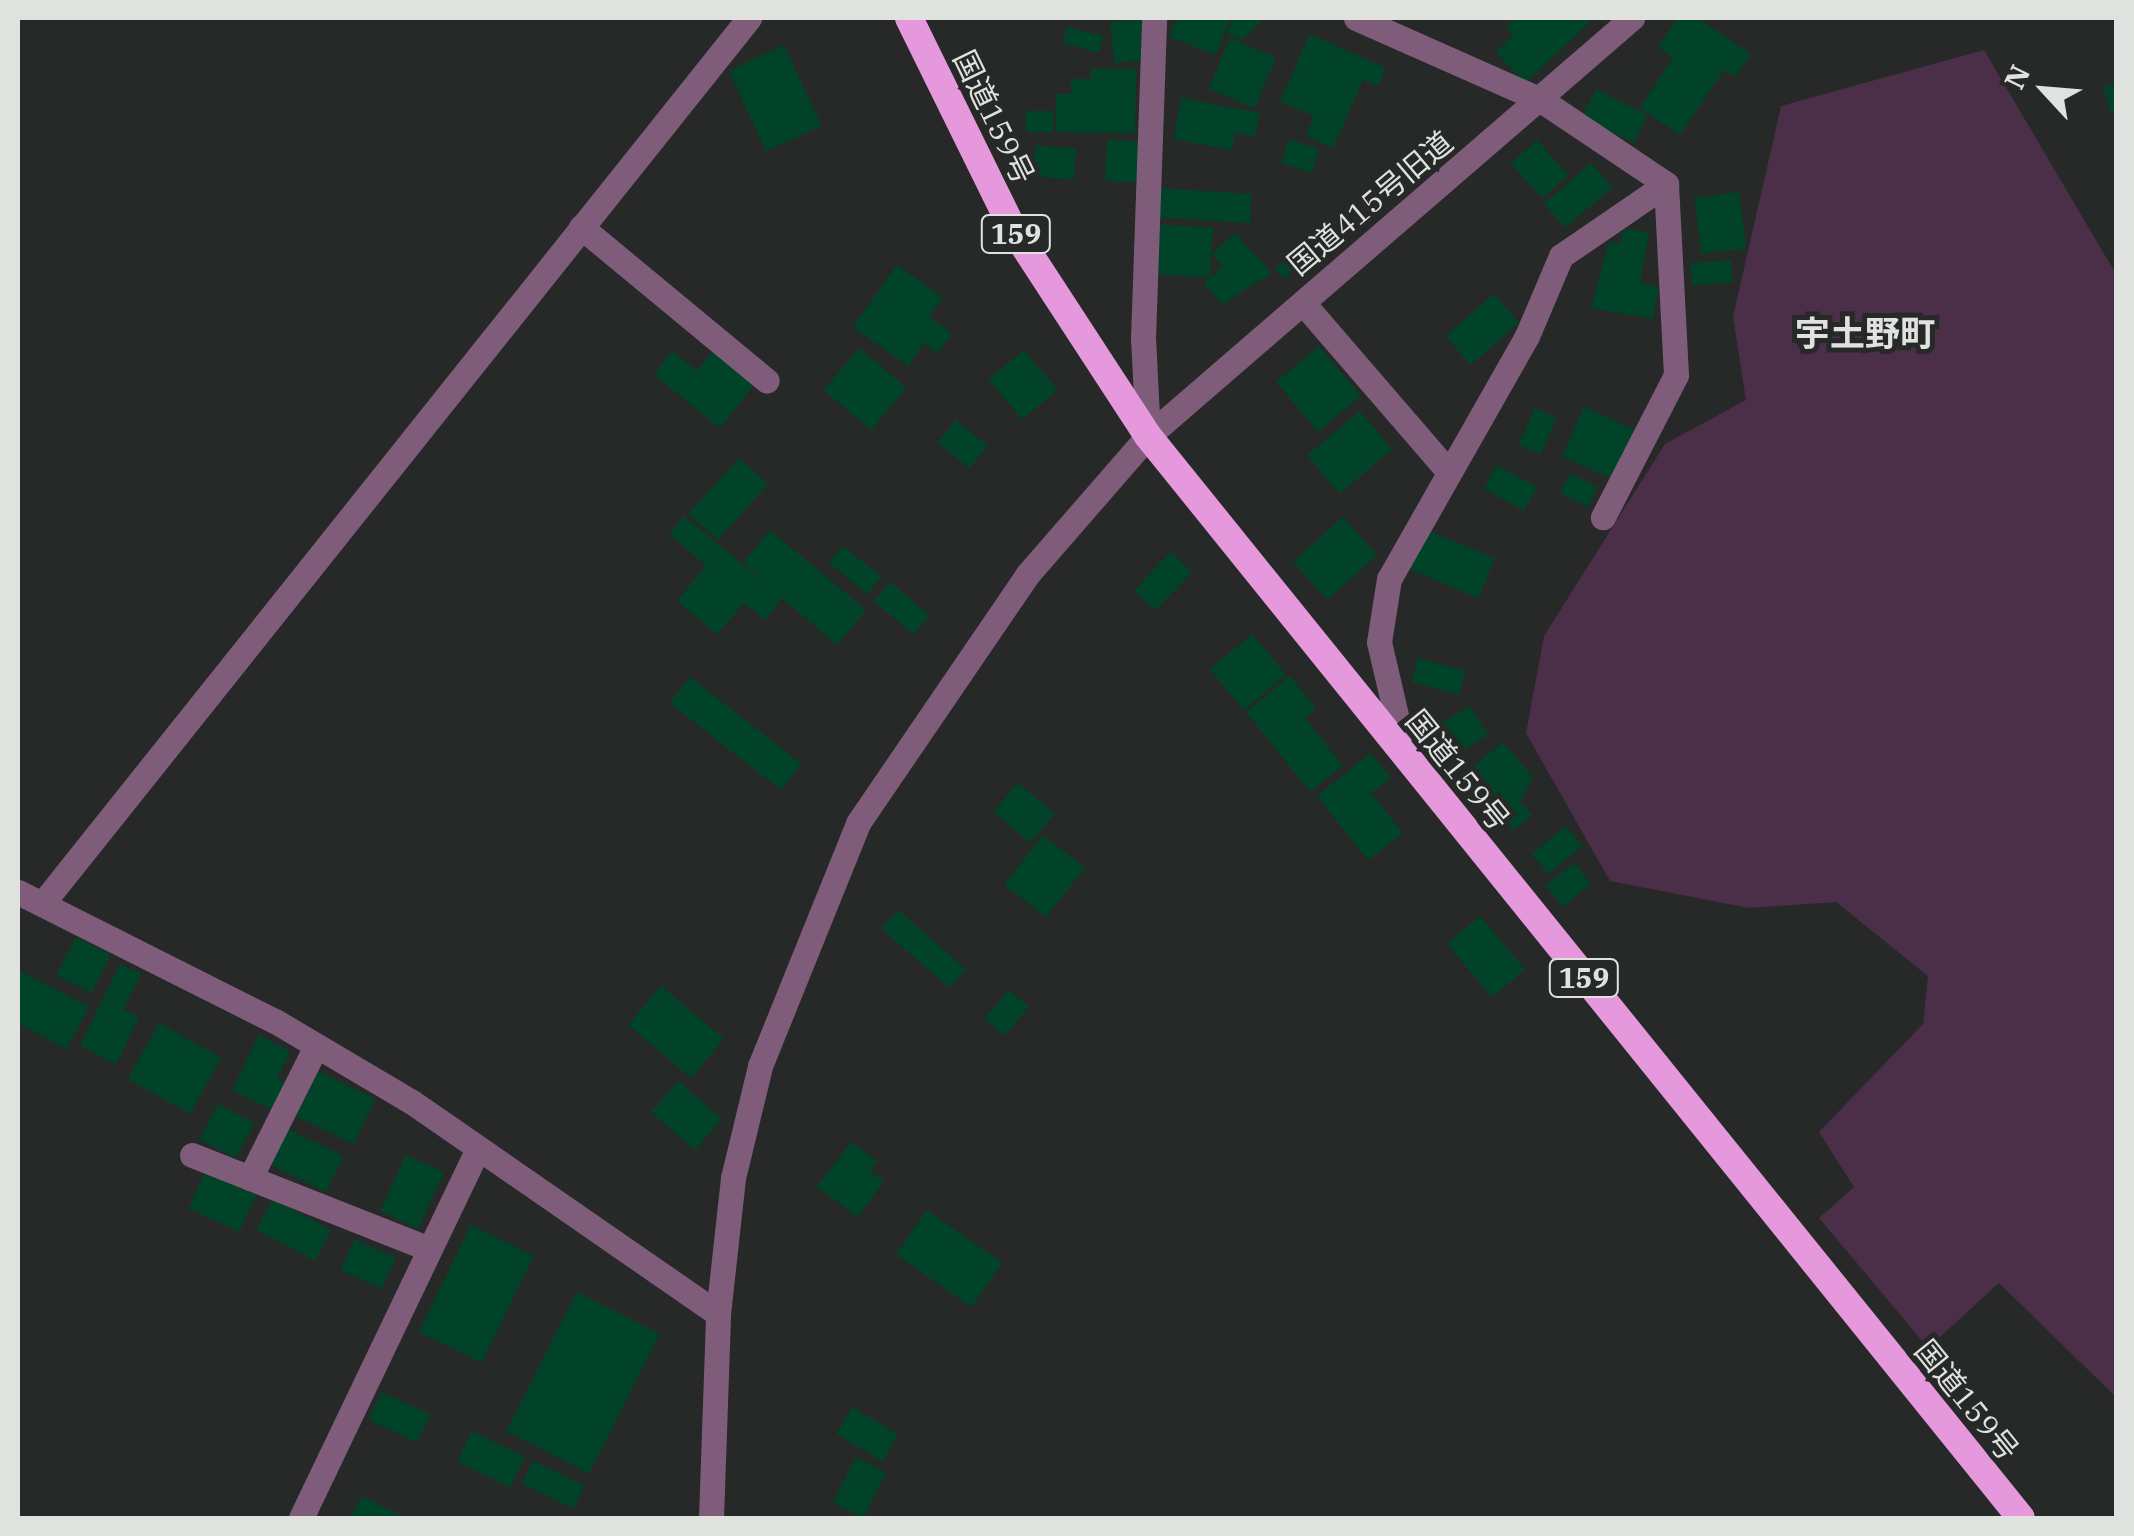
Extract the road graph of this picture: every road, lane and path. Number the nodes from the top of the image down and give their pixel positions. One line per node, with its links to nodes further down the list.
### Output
1 (749, 18): 8 (street)
2 (910, 18): 11 (highway, 国道159号 / 159)
3 (1154, 18): 11 (street)
4 (1356, 18): 6 (street)
5 (1632, 18): 6 (street, 国道415号旧道)
6 (1541, 100): 7 (street); 9 (street, 国道415号旧道)
7 (1666, 184): 12 (street); 13 (street)
8 (581, 226): 10 (street); 16 (street)
9 (1303, 302): 11 (street, 国道415号旧道); 12 (street)
10 (767, 381)
11 (1148, 436): 14 (highway, 国道159号 / 159); 22 (street, 国道415号旧道)
12 (1448, 471): 14 (street)
13 (1604, 518)
14 (1406, 758): 25 (highway, 国道159号 / 159)
15 (18, 892): 16 (street)
16 (42, 904): 17 (street)
17 (316, 1046): 18 (street); 20 (street)
18 (478, 1148): 21 (street); 22 (street)
19 (192, 1155): 20 (street)
20 (250, 1178): 21 (street)
21 (429, 1249): 23 (street)
22 (718, 1314): 24 (street, 国道415号旧道)
23 (301, 1518)
24 (711, 1518)
25 (2021, 1518)

